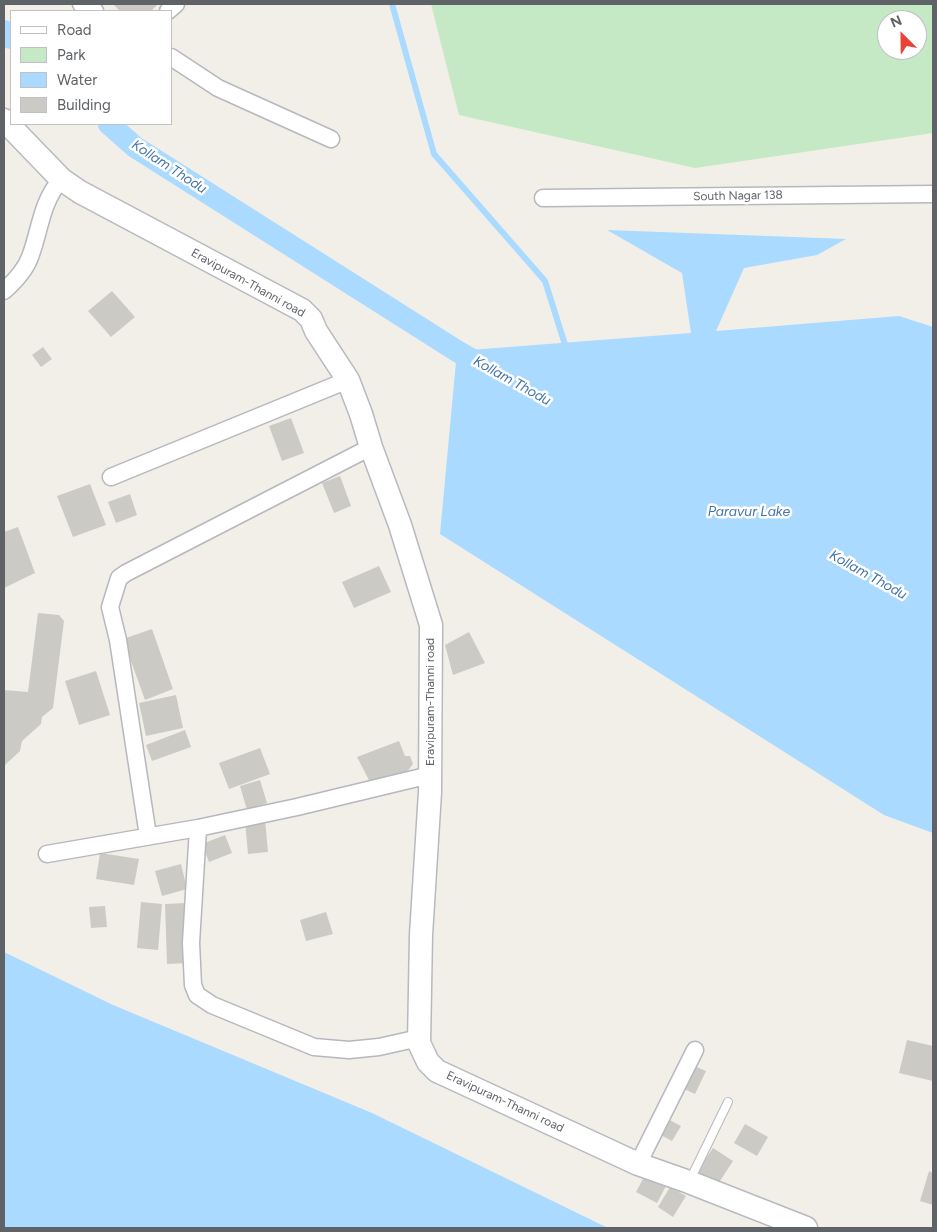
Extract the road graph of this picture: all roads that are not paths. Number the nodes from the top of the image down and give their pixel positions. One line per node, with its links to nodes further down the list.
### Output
1 (81, 4): 2 (street)
2 (93, 10)
3 (172, 58): 5 (street)
4 (4, 120): 6 (main road, Eravipuram-Thanni road)
5 (331, 140)
6 (61, 179): 9 (street); 10 (main road, Eravipuram-Thanni road)
7 (933, 194): 8 (street, South Nagar 138)
8 (544, 198)
9 (4, 291)
10 (348, 380): 11 (main road, Eravipuram-Thanni road); 12 (street)
11 (371, 447): 13 (main road, Eravipuram-Thanni road); 15 (street)
12 (111, 477)
13 (430, 775): 14 (street); 17 (main road, Eravipuram-Thanni road)
14 (198, 828): 15 (street); 17 (street)
15 (148, 836): 16 (street)
16 (47, 854)
17 (419, 1038): 20 (main road, Eravipuram-Thanni road)
18 (695, 1050): 20 (street)
19 (728, 1102): 21 (lane)
20 (638, 1164): 21 (main road, Eravipuram-Thanni road)
21 (689, 1182): 22 (main road, Eravipuram-Thanni road)
22 (806, 1228)

